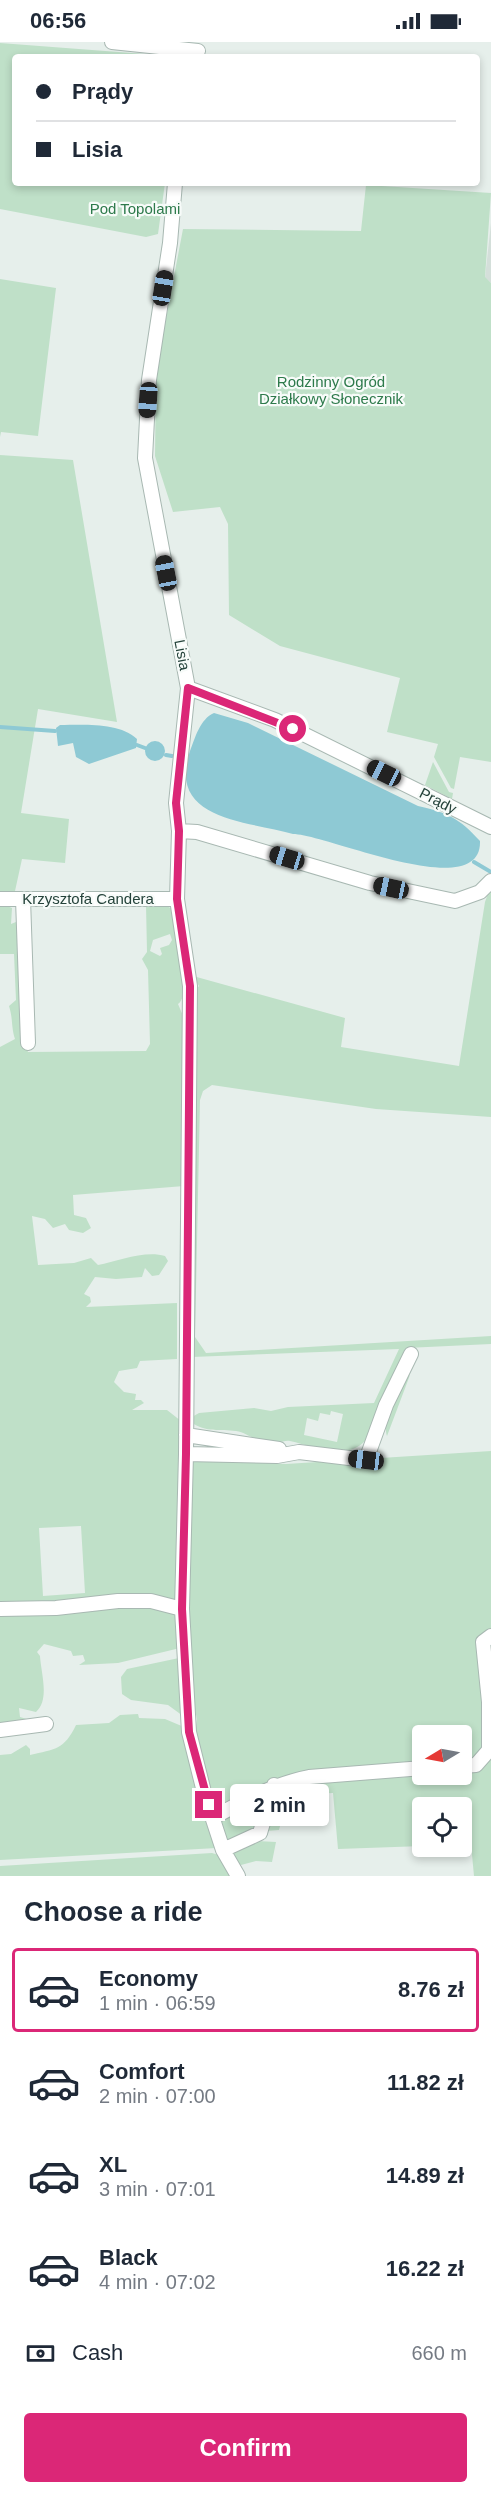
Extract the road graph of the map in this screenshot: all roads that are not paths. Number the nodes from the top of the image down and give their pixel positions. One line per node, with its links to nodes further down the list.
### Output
1 (112, 42): 2 (street)
2 (198, 50)
3 (175, 186): 4 (street, Lisia)
4 (188, 688): 5 (street, Prądy); 6 (street, Lisia)
5 (491, 826)
6 (179, 831): 7 (street); 10 (street, Lisia)
7 (491, 881)
8 (0, 898): 9 (street, Krzysztofa Candera)
9 (23, 899): 10 (street, Krzysztofa Candera); 11 (street)
10 (177, 899): 13 (street, Lisia)
11 (28, 1043)
12 (411, 1354): 14 (street)
13 (186, 1435): 14 (street); 15 (street, Lisia)
14 (299, 1452): 15 (street)
15 (186, 1454): 17 (street, Lisia)
16 (0, 1609): 17 (street)
17 (182, 1609): 24 (street, Lisia)
18 (487, 1639): 21 (street)
19 (46, 1724): 20 (street)
20 (0, 1730)
21 (472, 1763)
22 (412, 1769): 23 (street)
23 (274, 1785): 24 (street); 25 (street)
24 (214, 1817): 25 (street, Lisia)
25 (223, 1850): 26 (street, Lisia)
26 (238, 1876)

